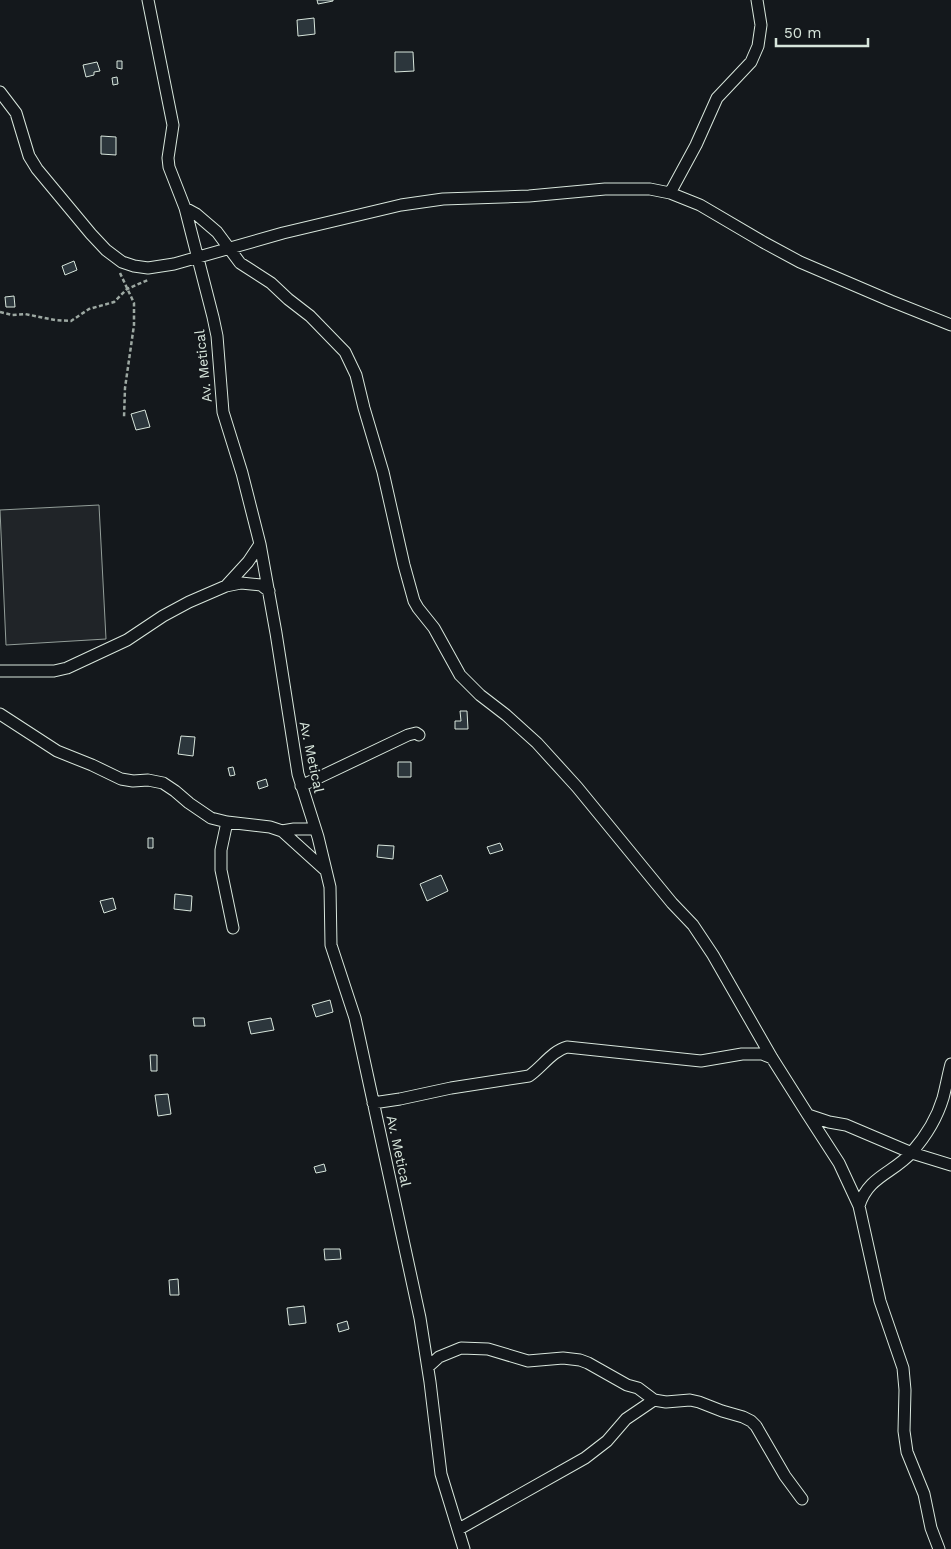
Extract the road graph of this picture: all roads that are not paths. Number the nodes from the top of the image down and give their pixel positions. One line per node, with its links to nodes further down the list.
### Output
1 (148, 0): 5 (street, Av. Metical)
2 (757, 0): 4 (street)
3 (0, 92): 7 (street)
4 (670, 193): 6 (street); 8 (street)
5 (185, 208): 6 (street); 7 (street, Av. Metical)
6 (229, 250): 7 (street); 23 (street)
7 (198, 259): 9 (street, Av. Metical)
8 (951, 325)
9 (260, 544): 10 (street); 11 (street, Av. Metical)
10 (226, 586): 11 (street); 12 (street)
11 (269, 591): 15 (street, Av. Metical)
12 (0, 671)
13 (0, 714): 17 (street)
14 (419, 735): 15 (street)
15 (301, 786): 16 (street, Av. Metical)
16 (310, 812): 18 (street, Av. Metical); 19 (street)
17 (227, 822): 20 (street); 22 (street)
18 (315, 828): 19 (street); 21 (street, Av. Metical)
19 (294, 829): 20 (street)
20 (282, 832): 21 (street)
21 (324, 869): 25 (street, Av. Metical)
22 (233, 928)
23 (772, 1058): 25 (street); 26 (street)
24 (951, 1064): 27 (street)
25 (373, 1103): 30 (street, Av. Metical)
26 (808, 1115): 27 (street); 29 (street)
27 (912, 1152): 28 (street); 29 (street)
28 (951, 1165)
29 (859, 1206): 35 (street)
30 (428, 1367): 31 (street); 33 (street, Av. Metical)
31 (654, 1400): 32 (street); 33 (street)
32 (802, 1498)
33 (459, 1529): 34 (street, Av. Metical)
34 (464, 1549)
35 (939, 1549)

